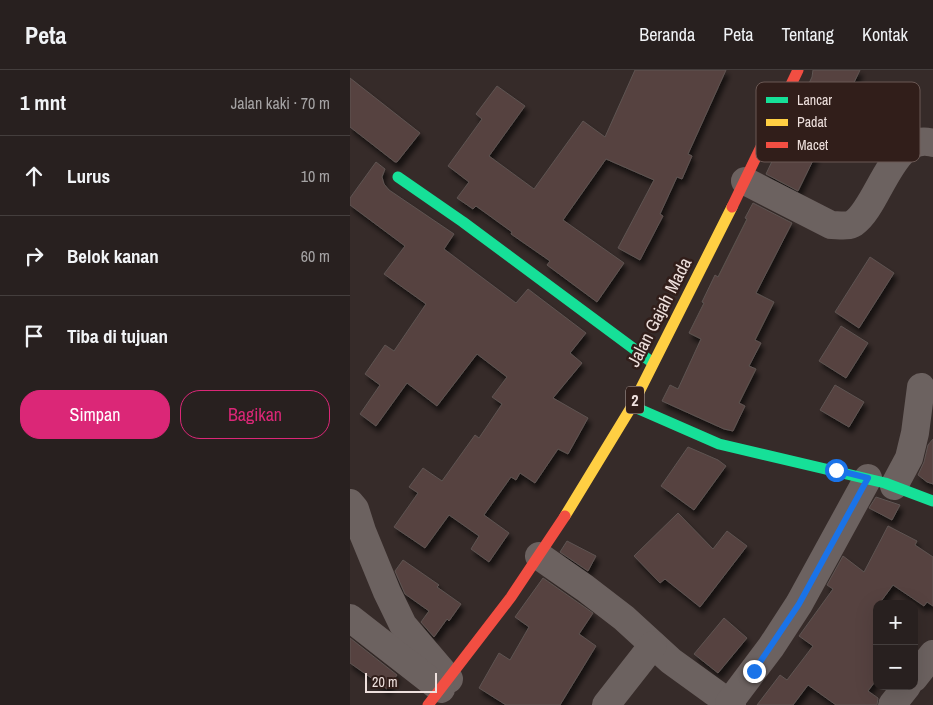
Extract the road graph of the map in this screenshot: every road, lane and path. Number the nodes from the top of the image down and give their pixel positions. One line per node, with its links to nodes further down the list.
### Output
1 (798, 70): 2 (main road, Jalan Gajah Mada / 2)
2 (792, 82)
3 (920, 141): 4 (street)
4 (933, 143)
5 (756, 158): 8 (main road, Jalan Gajah Mada / 2)
6 (895, 162): 8 (street)
7 (398, 177): 9 (main road)
8 (745, 181): 9 (main road, Jalan Gajah Mada / 2)
9 (653, 363): 11 (main road, Jalan Gajah Mada / 2)
10 (921, 387): 13 (street)
11 (632, 406): 12 (main road); 16 (main road, Jalan Gajah Mada / 2)
12 (868, 478): 13 (main road); 23 (street)
13 (894, 486): 14 (main road)
14 (933, 501)
15 (350, 504): 22 (street)
16 (539, 556): 18 (street); 22 (main road, Jalan Gajah Mada / 2)
17 (350, 618): 22 (street)
18 (653, 645): 23 (street); 24 (street)
19 (933, 654): 20 (street)
20 (918, 673)
21 (905, 690): 25 (street)
22 (439, 691)
23 (730, 704)
24 (606, 705)
25 (892, 705)

